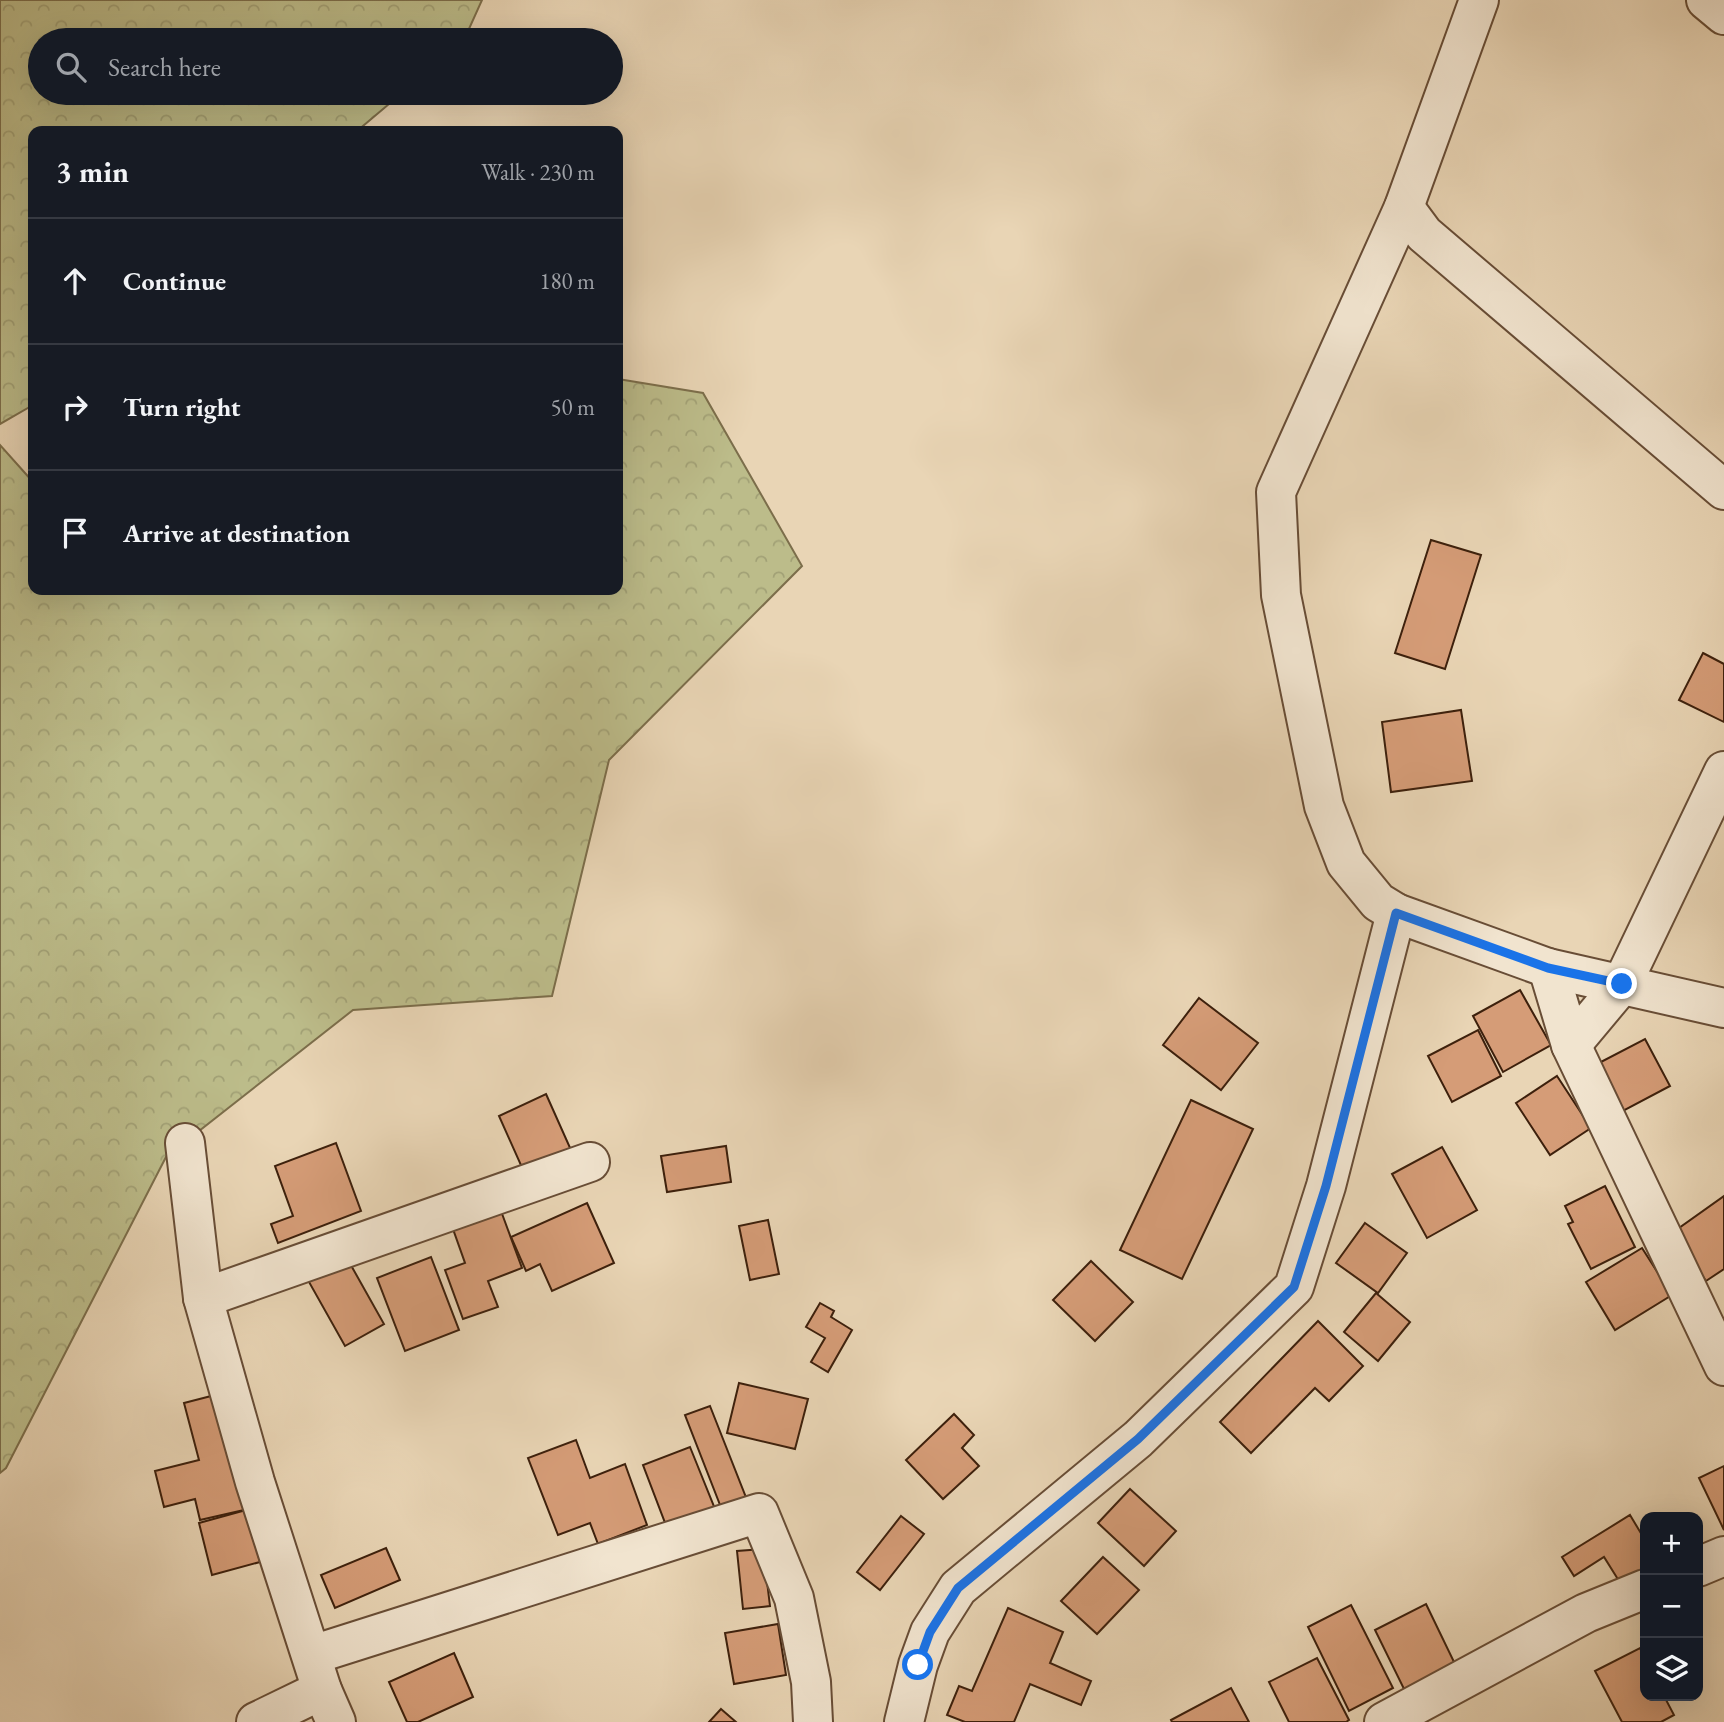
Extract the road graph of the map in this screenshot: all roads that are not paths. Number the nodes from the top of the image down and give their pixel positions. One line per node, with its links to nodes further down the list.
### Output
1 (1479, 0): 4 (street)
2 (1706, 0): 3 (street)
3 (1724, 15)
4 (1404, 207): 5 (street); 7 (street)
5 (1724, 490)
6 (1724, 771): 9 (street)
7 (1396, 913): 8 (street); 22 (street)
8 (1548, 968): 9 (street); 11 (street)
9 (1622, 984): 10 (street); 11 (street)
10 (1724, 1008)
11 (1570, 1045): 15 (street)
12 (185, 1143): 14 (street)
13 (590, 1162): 14 (street)
14 (203, 1298): 19 (street)
15 (1724, 1366)
16 (1724, 1556): 17 (street)
17 (1703, 1565)
18 (1640, 1591): 23 (street)
19 (323, 1689): 20 (street); 21 (street)
20 (256, 1722)
21 (813, 1722)
22 (904, 1722)
23 (1384, 1722)

